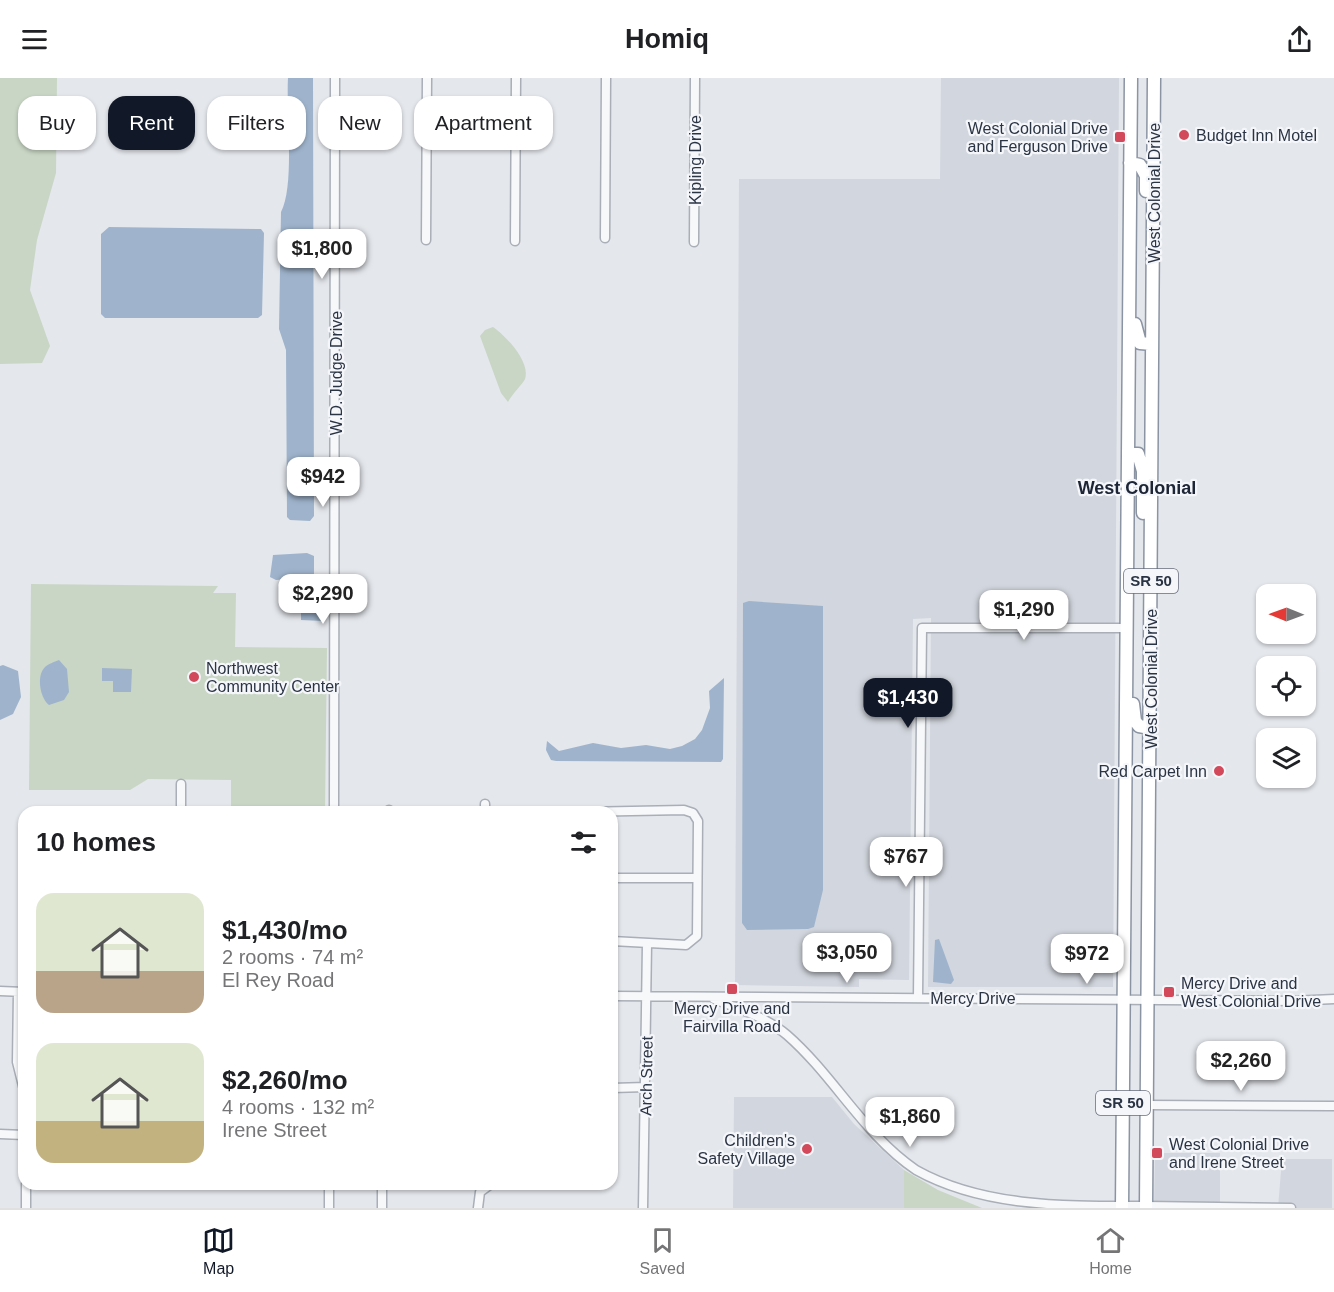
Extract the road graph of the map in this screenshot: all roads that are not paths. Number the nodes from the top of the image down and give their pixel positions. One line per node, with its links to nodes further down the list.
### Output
1 (335, 78): 23 (street, W.D. Judge Drive)
2 (427, 78): 11 (street)
3 (516, 78): 12 (street)
4 (606, 78): 10 (street)
5 (695, 78): 13 (street, Kipling Drive)
6 (1131, 78): 8 (highway, West Colonial Drive / SR 50)
7 (1154, 78): 9 (highway, West Colonial Drive / SR 50)
8 (1130, 163): 9 (highway); 14 (highway, West Colonial Drive / SR 50)
9 (1153, 237): 15 (highway, West Colonial Drive / SR 50)
10 (605, 238)
11 (426, 240)
12 (515, 241)
13 (694, 242)
14 (1129, 270): 15 (highway); 16 (highway, West Colonial Drive / SR 50)
15 (1152, 344): 17 (highway, West Colonial Drive / SR 50)
16 (1128, 454): 17 (highway); 18 (highway, West Colonial Drive / SR 50)
17 (1152, 531): 20 (highway, West Colonial Drive / SR 50)
18 (1127, 628): 19 (highway, West Colonial Drive / SR 50); 35 (street)
19 (1127, 648): 20 (highway); 36 (highway, West Colonial Drive / SR 50)
20 (1150, 728): 37 (highway, West Colonial Drive / SR 50)
21 (181, 784): 22 (street)
22 (181, 806)
23 (334, 806)
24 (618, 811): 26 (street)
25 (618, 878): 26 (street)
26 (697, 878): 28 (street)
27 (618, 942): 28 (street)
28 (647, 944): 32 (street, Arch Street)
29 (0, 992): 30 (street)
30 (18, 992)
31 (618, 996): 32 (street, Mercy Drive)
32 (647, 996): 33 (street, Mercy Drive); 42 (street, Arch Street)
33 (708, 996): 34 (street, Mercy Drive); 39 (street)
34 (749, 996): 35 (street, Mercy Drive); 39 (street)
35 (918, 997): 36 (street, Mercy Drive)
36 (1124, 998): 37 (street, Mercy Drive); 52 (highway, West Colonial Drive / SR 50)
37 (1148, 999): 38 (street, Mercy Drive); 44 (highway, West Colonial Drive / SR 50)
38 (1334, 999)
39 (752, 1014): 52 (street)
40 (18, 1044): 41 (street)
41 (18, 1066)
42 (646, 1087): 43 (street); 58 (street, Arch Street)
43 (618, 1088)
44 (1147, 1105): 45 (street); 53 (highway, West Colonial Drive / SR 50)
45 (1334, 1106)
46 (0, 1134): 47 (street)
47 (18, 1135)
48 (26, 1190): 54 (street)
49 (329, 1190): 55 (street)
50 (382, 1190): 56 (street)
51 (483, 1190): 57 (street)
52 (1122, 1207): 53 (street)
53 (1146, 1207): 59 (street)
54 (26, 1208)
55 (329, 1208)
56 (382, 1208)
57 (478, 1208)
58 (643, 1208)
59 (1291, 1208)

